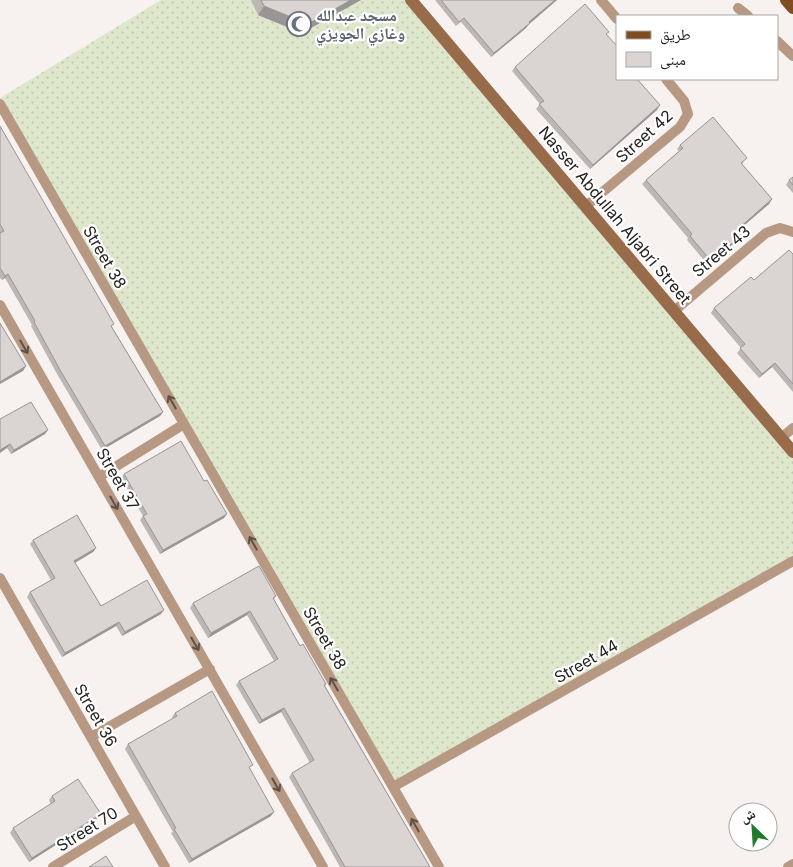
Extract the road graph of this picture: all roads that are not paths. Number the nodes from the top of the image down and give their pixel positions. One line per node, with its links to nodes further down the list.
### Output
1 (411, 0): 12 (street, Nasser Abdullah Aljabri Street)
2 (601, 0): 7 (street)
3 (786, 0): 5 (main road)
4 (738, 8): 6 (street)
5 (793, 8)
6 (747, 15)
7 (616, 18)
8 (778, 42): 9 (street)
9 (793, 56)
10 (667, 80): 12 (street, Street 42)
11 (0, 104): 16 (street, Street 38, one-way to 11)
12 (586, 206): 15 (street, Nasser Abdullah Aljabri Street)
13 (793, 232): 15 (street, Street 43)
14 (0, 304): 20 (street, Street 37, one-way to 20)
15 (674, 311): 18 (street, Nasser Abdullah Aljabri Street)
16 (184, 424): 20 (street); 25 (street, Street 38, one-way to 16)
17 (793, 428): 18 (street)
18 (781, 438): 19 (street, Nasser Abdullah Aljabri Street)
19 (793, 452)
20 (99, 476): 23 (street, Street 37, one-way to 23)
21 (793, 560): 25 (street, Street 44)
22 (0, 578): 24 (street, Street 36)
23 (210, 669): 24 (street); 30 (street, Street 37, one-way to 30)
24 (91, 737): 26 (street, Street 36)
25 (393, 787): 31 (street, Street 38, one-way to 25)
26 (136, 816): 28 (street, Street 70); 29 (street, Street 36)
27 (793, 864): 32 (street)
28 (53, 867)
29 (165, 867)
30 (323, 867)
31 (439, 867)
32 (788, 867)

